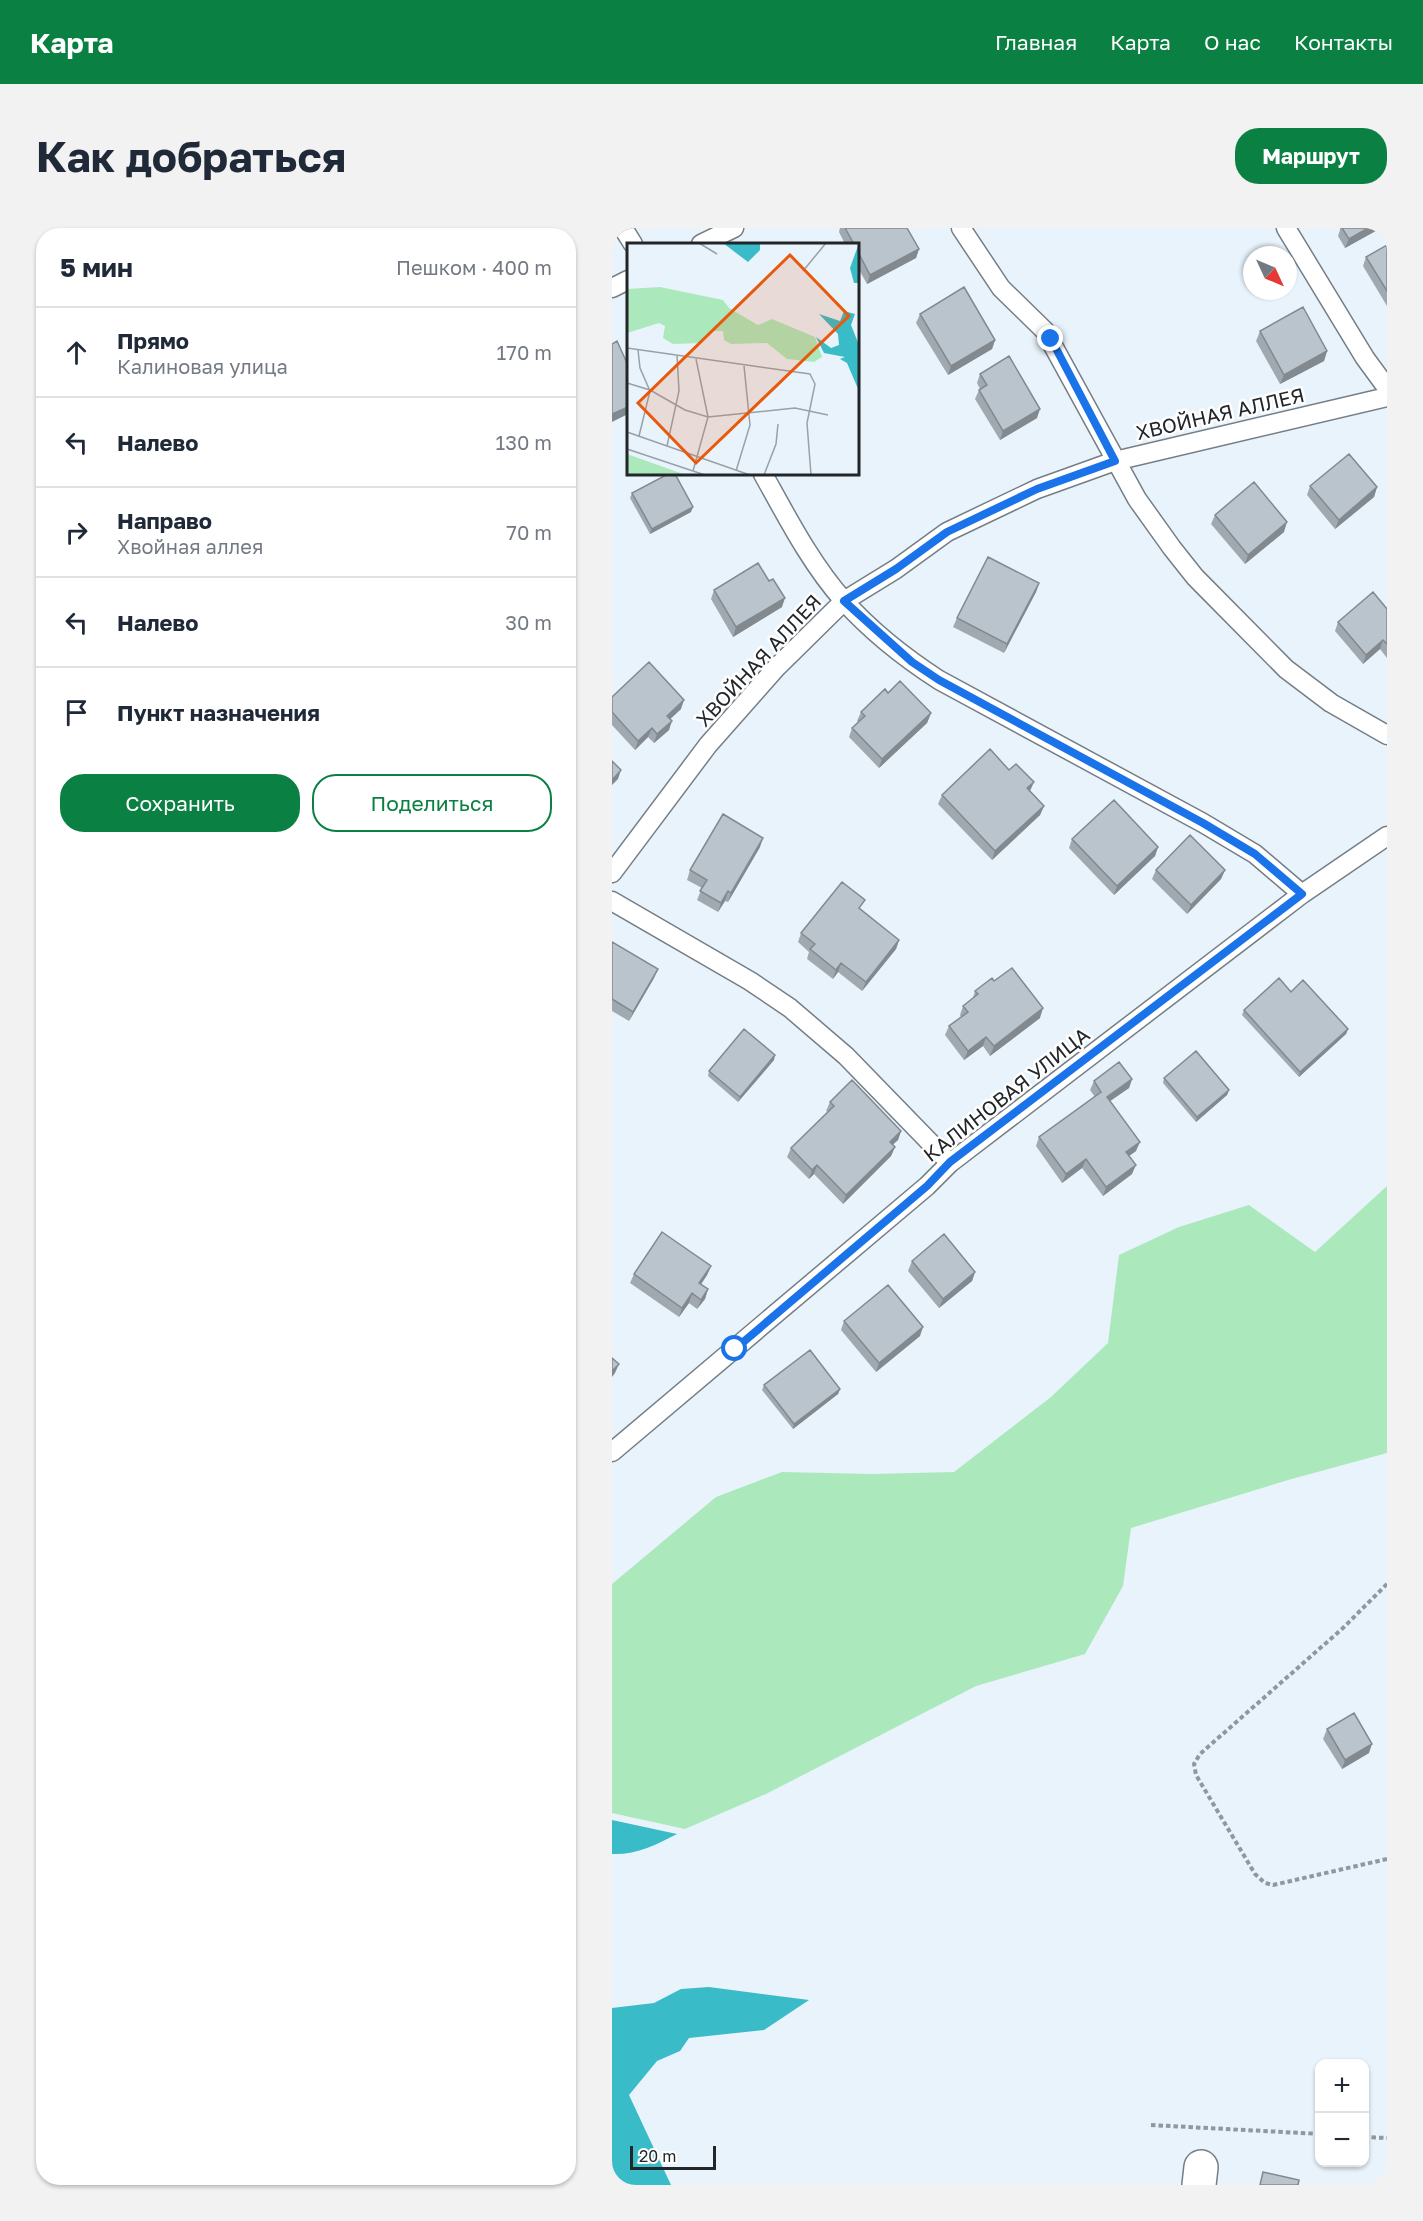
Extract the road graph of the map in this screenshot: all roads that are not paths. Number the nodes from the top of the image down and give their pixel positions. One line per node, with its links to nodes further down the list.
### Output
1 (623, 228): 5 (lane)
2 (734, 228): 6 (lane)
3 (961, 228): 11 (lane)
4 (1286, 228): 9 (lane)
5 (632, 243)
6 (703, 243)
7 (627, 280): 8 (lane)
8 (612, 288)
9 (1387, 388)
10 (1387, 396): 11 (lane, ХВОЙНАЯ АЛЛЕЯ)
11 (1115, 461): 13 (lane, ХВОЙНАЯ АЛЛЕЯ); 14 (lane)
12 (764, 476): 13 (lane)
13 (844, 601): 16 (lane, ХВОЙНАЯ АЛЛЕЯ); 17 (lane)
14 (1387, 735)
15 (1387, 836): 17 (lane, КАЛИНОВАЯ УЛИЦА)
16 (612, 873)
17 (1302, 894): 19 (lane, КАЛИНОВАЯ УЛИЦА)
18 (612, 901): 19 (lane)
19 (950, 1162): 20 (lane, КАЛИНОВАЯ УЛИЦА)
20 (612, 1452)

